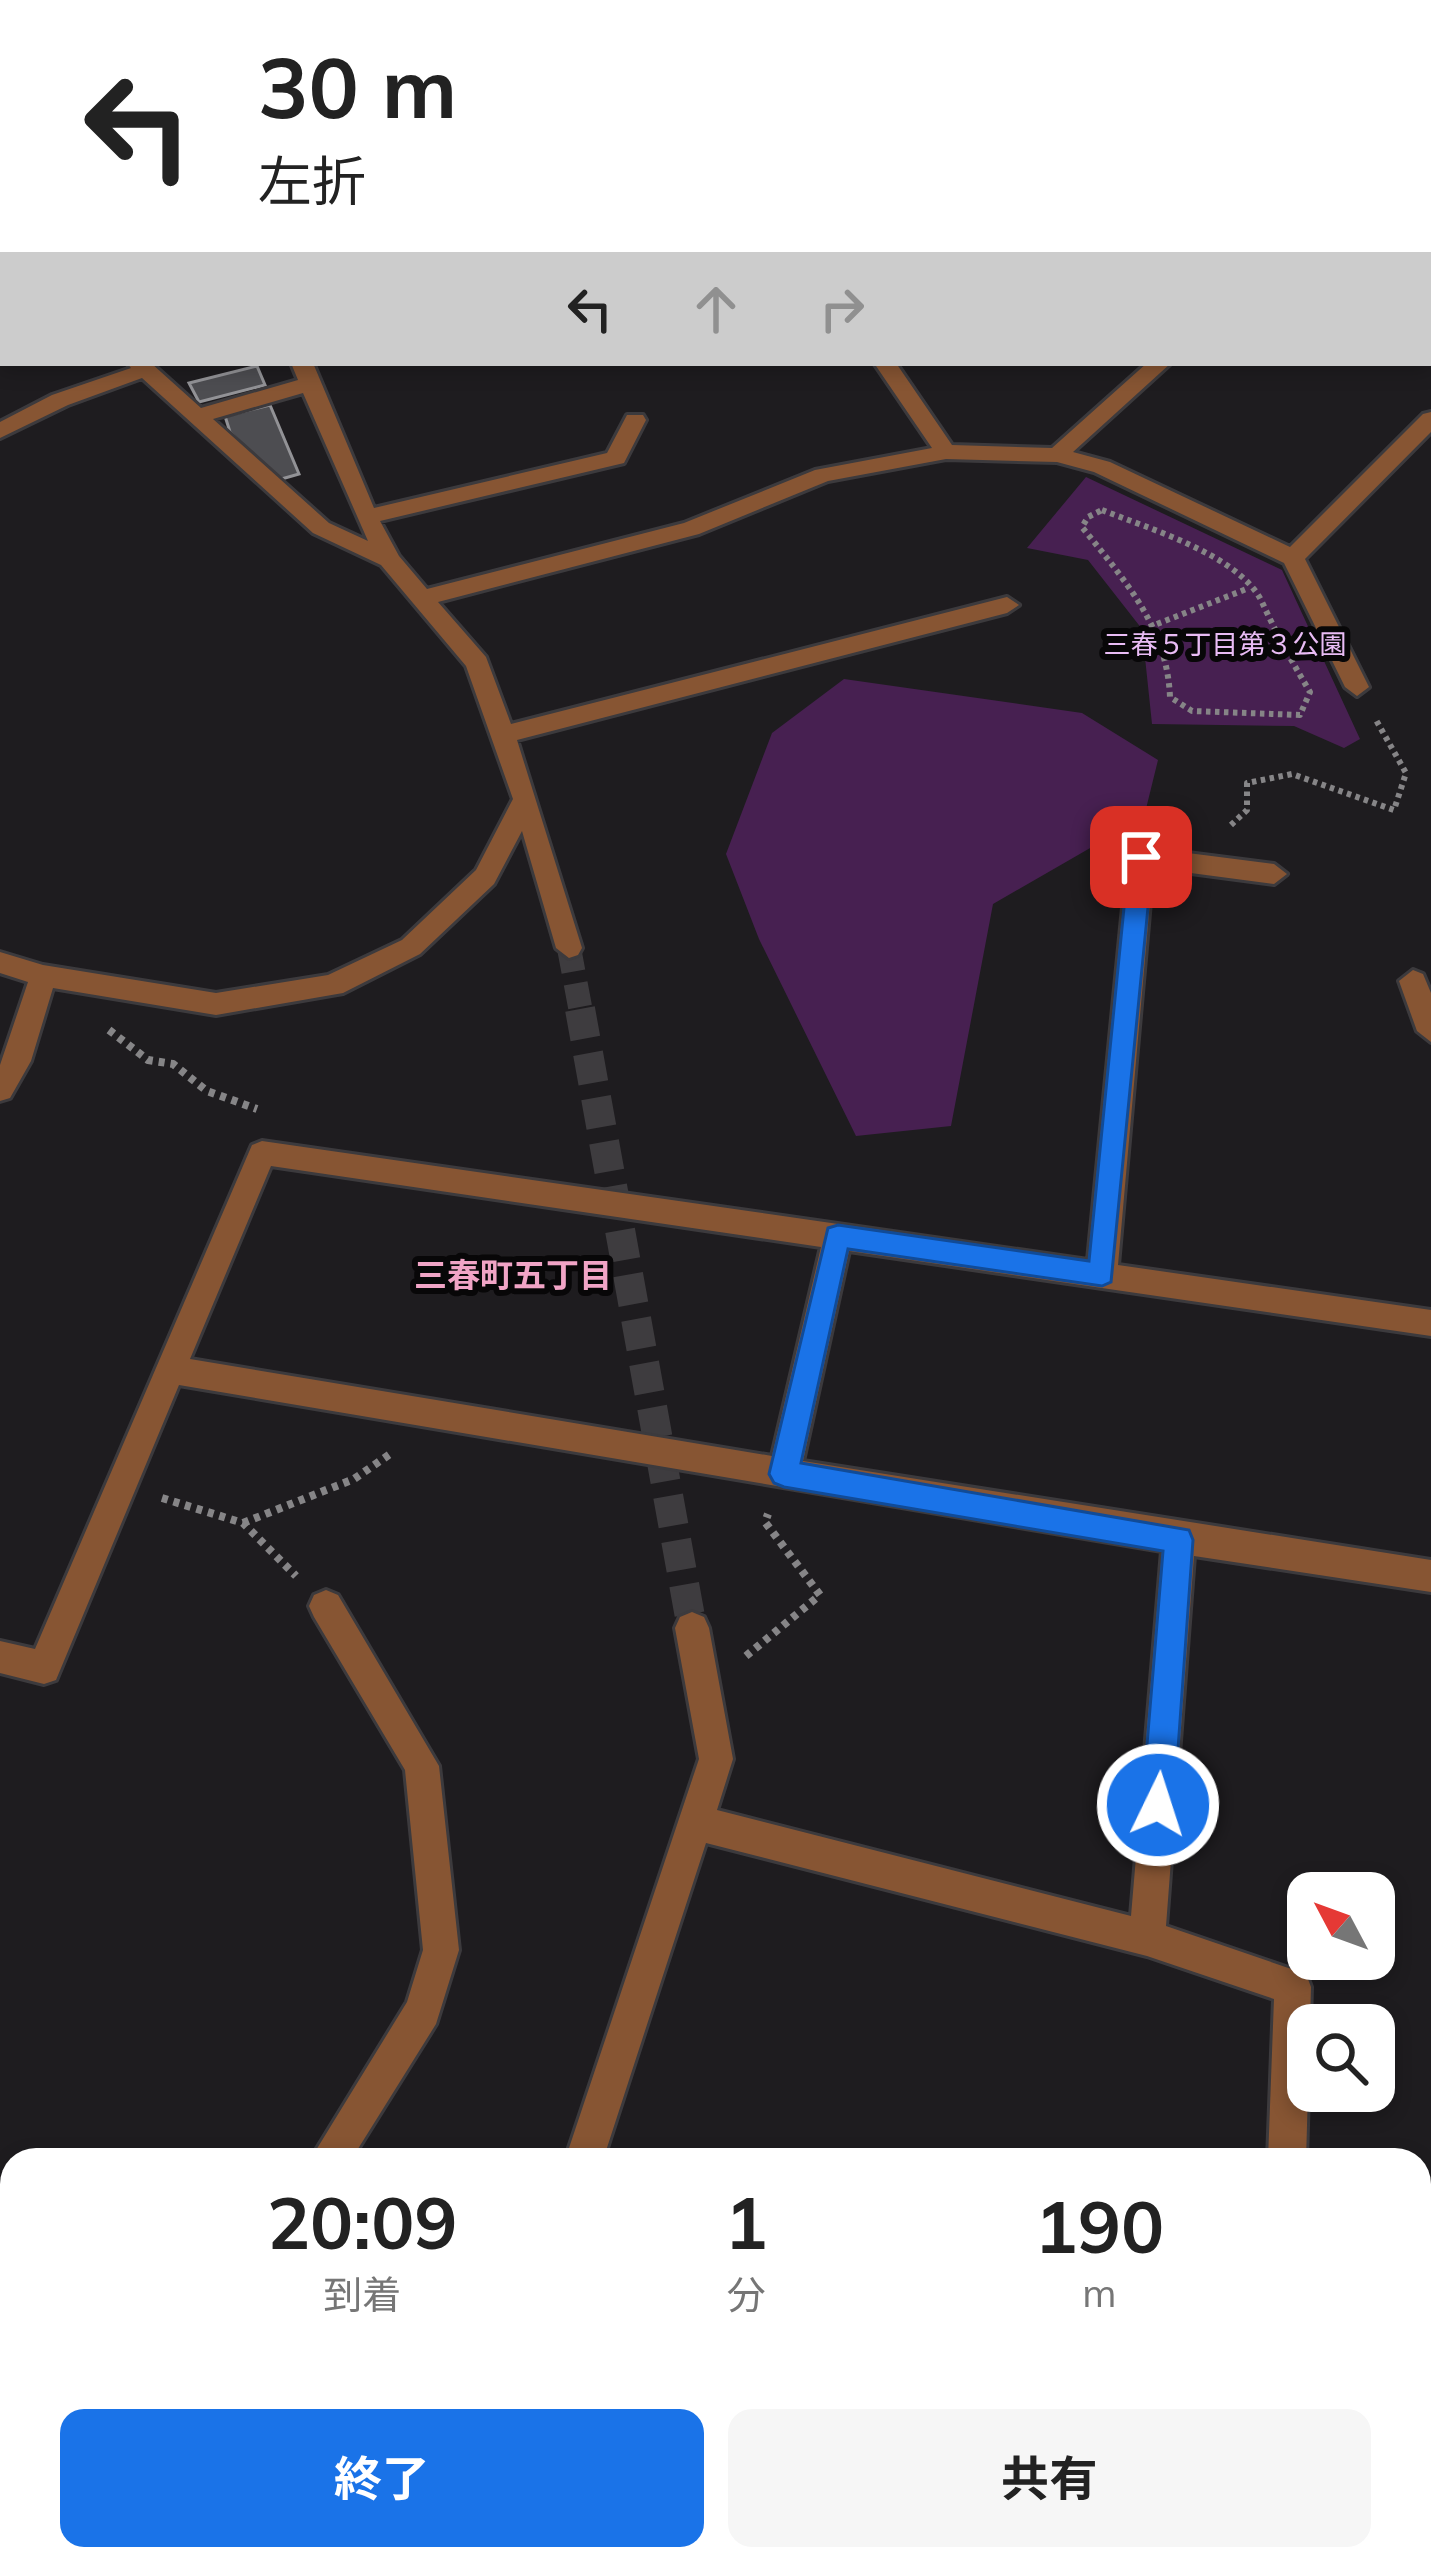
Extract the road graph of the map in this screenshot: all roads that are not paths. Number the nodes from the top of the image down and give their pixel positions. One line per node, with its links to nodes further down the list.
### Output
1 (142, 366): 5 (street); 8 (street)
2 (887, 366): 9 (street)
3 (1157, 366): 10 (street)
4 (306, 374): 5 (street); 11 (street)
5 (195, 417): 13 (street)
6 (1431, 419): 12 (street)
7 (635, 420): 11 (street)
8 (0, 430)
9 (946, 452): 10 (street); 14 (street)
10 (1057, 455): 12 (street)
11 (367, 518): 13 (street)
12 (1293, 558): 16 (street)
13 (389, 560): 14 (street)
14 (424, 598): 17 (street)
15 (1006, 604): 17 (street)
16 (1357, 687)
17 (503, 735): 18 (street)
18 (526, 799): 20 (street); 22 (street)
19 (1274, 874): 27 (street)
20 (568, 948)
21 (0, 962): 22 (street)
22 (43, 976): 25 (street)
23 (1413, 981): 24 (street)
24 (1431, 1031)
25 (0, 1090)
26 (838, 1236): 27 (street); 29 (street); 30 (street)
27 (1102, 1274): 28 (street)
28 (1431, 1323)
29 (172, 1370): 30 (street); 35 (street)
30 (784, 1474): 31 (street)
31 (1179, 1540): 32 (street); 37 (street)
32 (1431, 1576)
33 (326, 1606): 38 (street)
34 (692, 1628): 36 (street)
35 (0, 1658)
36 (698, 1822): 37 (street); 39 (street)
37 (1148, 1938): 40 (street)
38 (337, 2148)
39 (588, 2148)
40 (1287, 2148)

